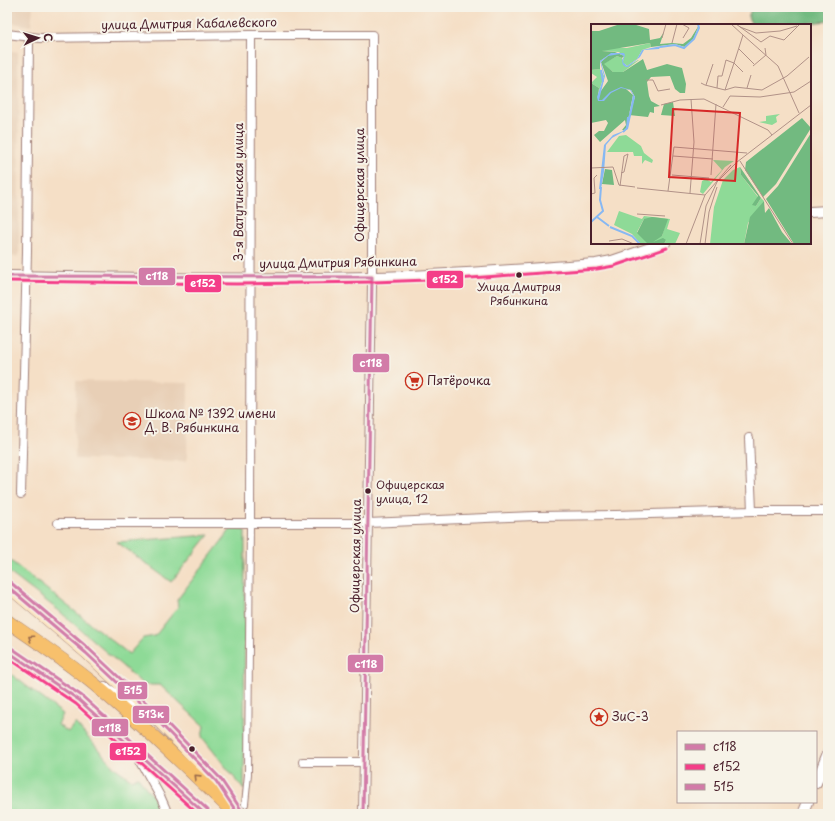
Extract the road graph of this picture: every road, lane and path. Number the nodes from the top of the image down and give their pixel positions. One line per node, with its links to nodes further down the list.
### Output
1 (7, 34): 4 (street, улица Дмитрия Кабалевского)
2 (251, 35): 3 (street, улица Дмитрия Кабалевского); 4 (street, улица Дмитрия Кабалевского); 11 (street, 3-я Ватутинская улица)
3 (372, 35): 10 (street, Офицерская улица)
4 (28, 38): 9 (street)
5 (828, 211): 6 (street)
6 (811, 212)
7 (662, 244): 10 (street, улица Дмитрия Рябинкина)
8 (7, 276): 9 (street, улица Дмитрия Рябинкина)
9 (26, 276): 11 (street, улица Дмитрия Рябинкина); 13 (street)
10 (372, 277): 11 (street, улица Дмитрия Рябинкина); 18 (street, Офицерская улица)
11 (251, 278): 17 (street, 3-я Ватутинская улица)
12 (749, 438): 14 (street)
13 (21, 494)
14 (752, 511): 15 (street); 18 (street)
15 (828, 511)
16 (58, 523): 17 (street)
17 (250, 523): 18 (street); 30 (street, 3-я Ватутинская улица)
18 (368, 523): 27 (street, Офицерская улица)
19 (7, 586): 23 (main road)
20 (7, 621): 22 (highway, one-way to 20)
21 (7, 651): 24 (highway)
22 (55, 655): 23 (street); 33 (highway, one-way to 22)
23 (155, 718): 33 (main road)
24 (134, 749): 31 (street); 32 (highway)
25 (828, 753): 28 (street)
26 (303, 762): 27 (street)
27 (364, 762): 34 (street, Офицерская улица)
28 (817, 780)
29 (808, 803): 35 (street)
30 (245, 804)
31 (168, 814)
32 (205, 814)
33 (237, 814)
34 (363, 814)
35 (803, 814)

